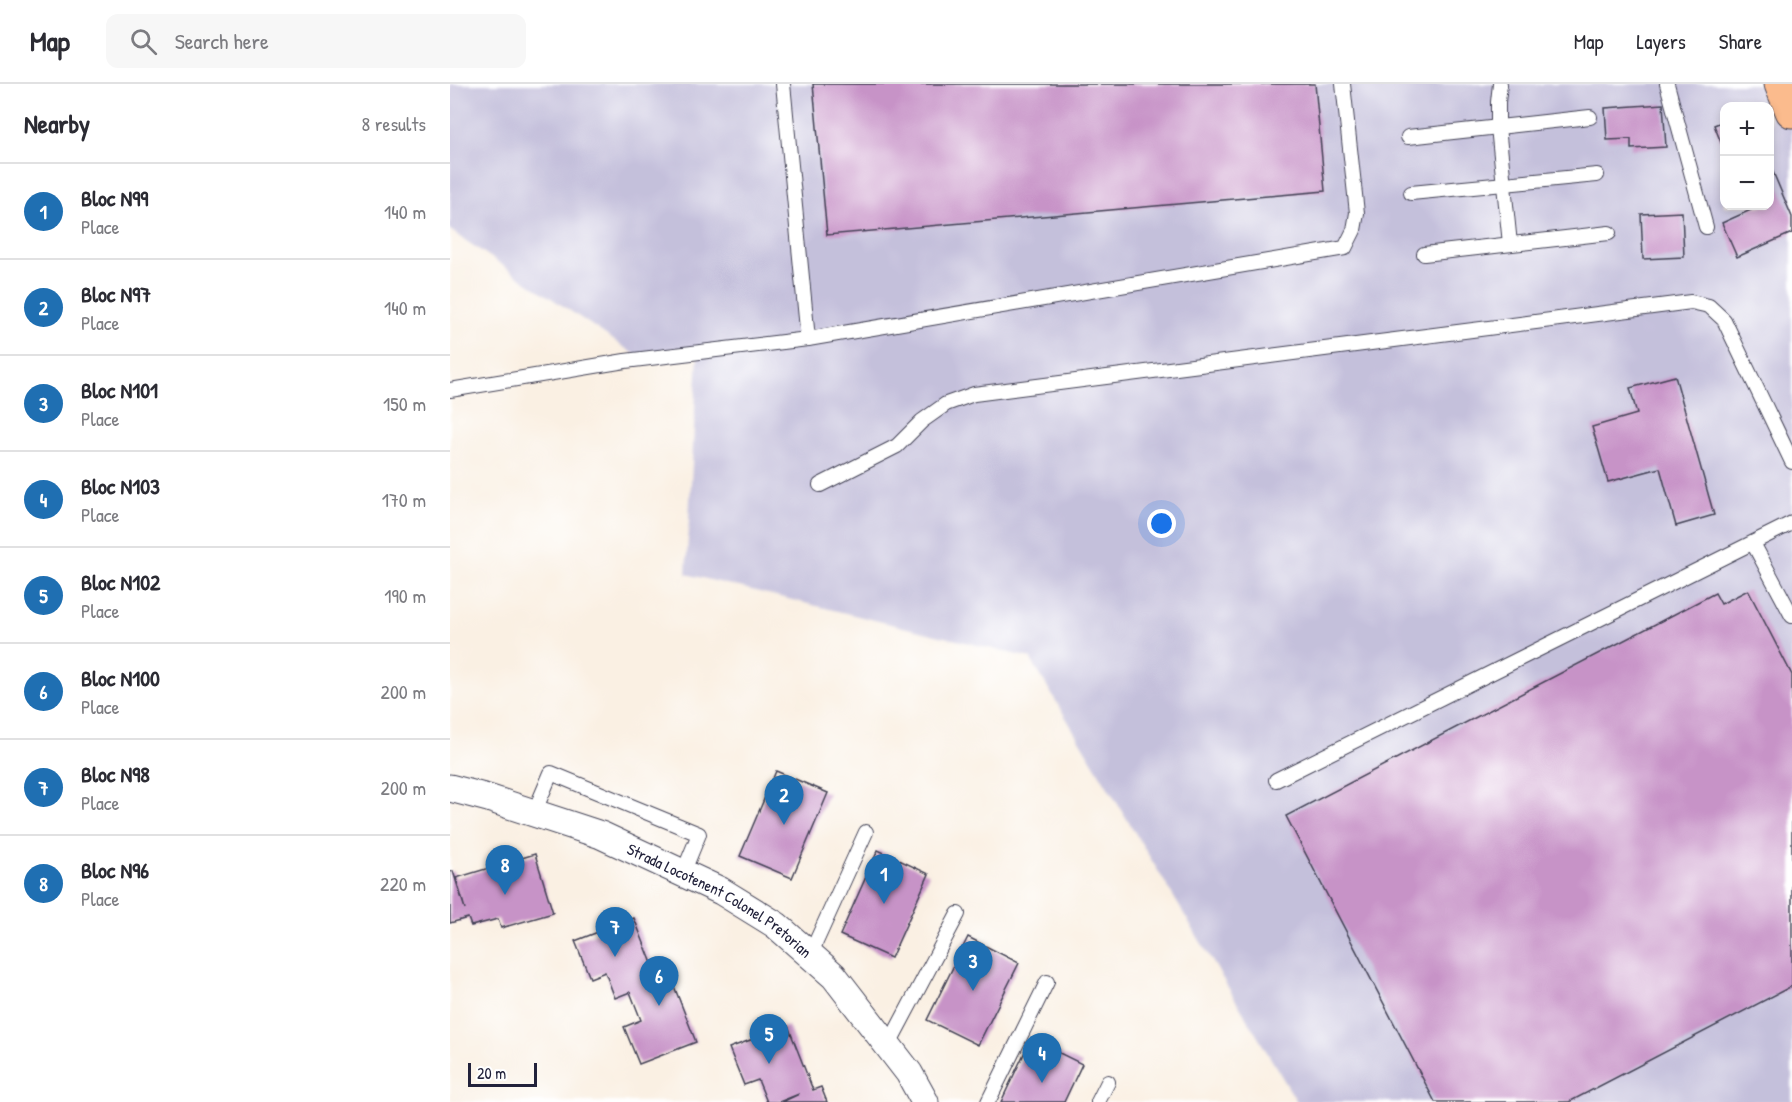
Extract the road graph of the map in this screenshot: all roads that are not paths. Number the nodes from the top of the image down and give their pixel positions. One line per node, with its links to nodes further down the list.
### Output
1 (783, 84): 17 (lane)
2 (1343, 84): 17 (lane)
3 (1500, 84): 8 (lane)
4 (1667, 84): 13 (lane)
5 (1781, 84): 6 (main road)
6 (1792, 111)
7 (1590, 117): 8 (lane)
8 (1498, 127): 9 (lane); 11 (lane)
9 (1408, 137)
10 (1597, 176): 11 (lane)
11 (1504, 184): 12 (lane); 15 (lane)
12 (1411, 193)
13 (1706, 227)
14 (1609, 233): 15 (lane)
15 (1510, 244): 16 (lane)
16 (1424, 254)
17 (808, 339): 18 (lane)
18 (450, 390)
19 (1792, 462): 20 (lane)
20 (820, 485)
21 (1792, 523): 22 (lane)
22 (1753, 543): 23 (lane); 24 (lane)
23 (1792, 616)
24 (1276, 780)
25 (450, 788): 26 (street, Strada Locotenent Colonel Pretorian)
26 (534, 813): 28 (street, Strada Locotenent Colonel Pretorian); 28 (lane)
27 (866, 832): 30 (lane)
28 (683, 873): 30 (street, Strada Locotenent Colonel Pretorian)
29 (958, 914): 32 (lane)
30 (810, 955): 32 (street, Strada Locotenent Colonel Pretorian)
31 (1047, 982): 35 (lane)
32 (888, 1046): 34 (street, Strada Locotenent Colonel Pretorian)
33 (1108, 1082): 36 (lane)
34 (925, 1102)
35 (988, 1102)
36 (1098, 1102)

